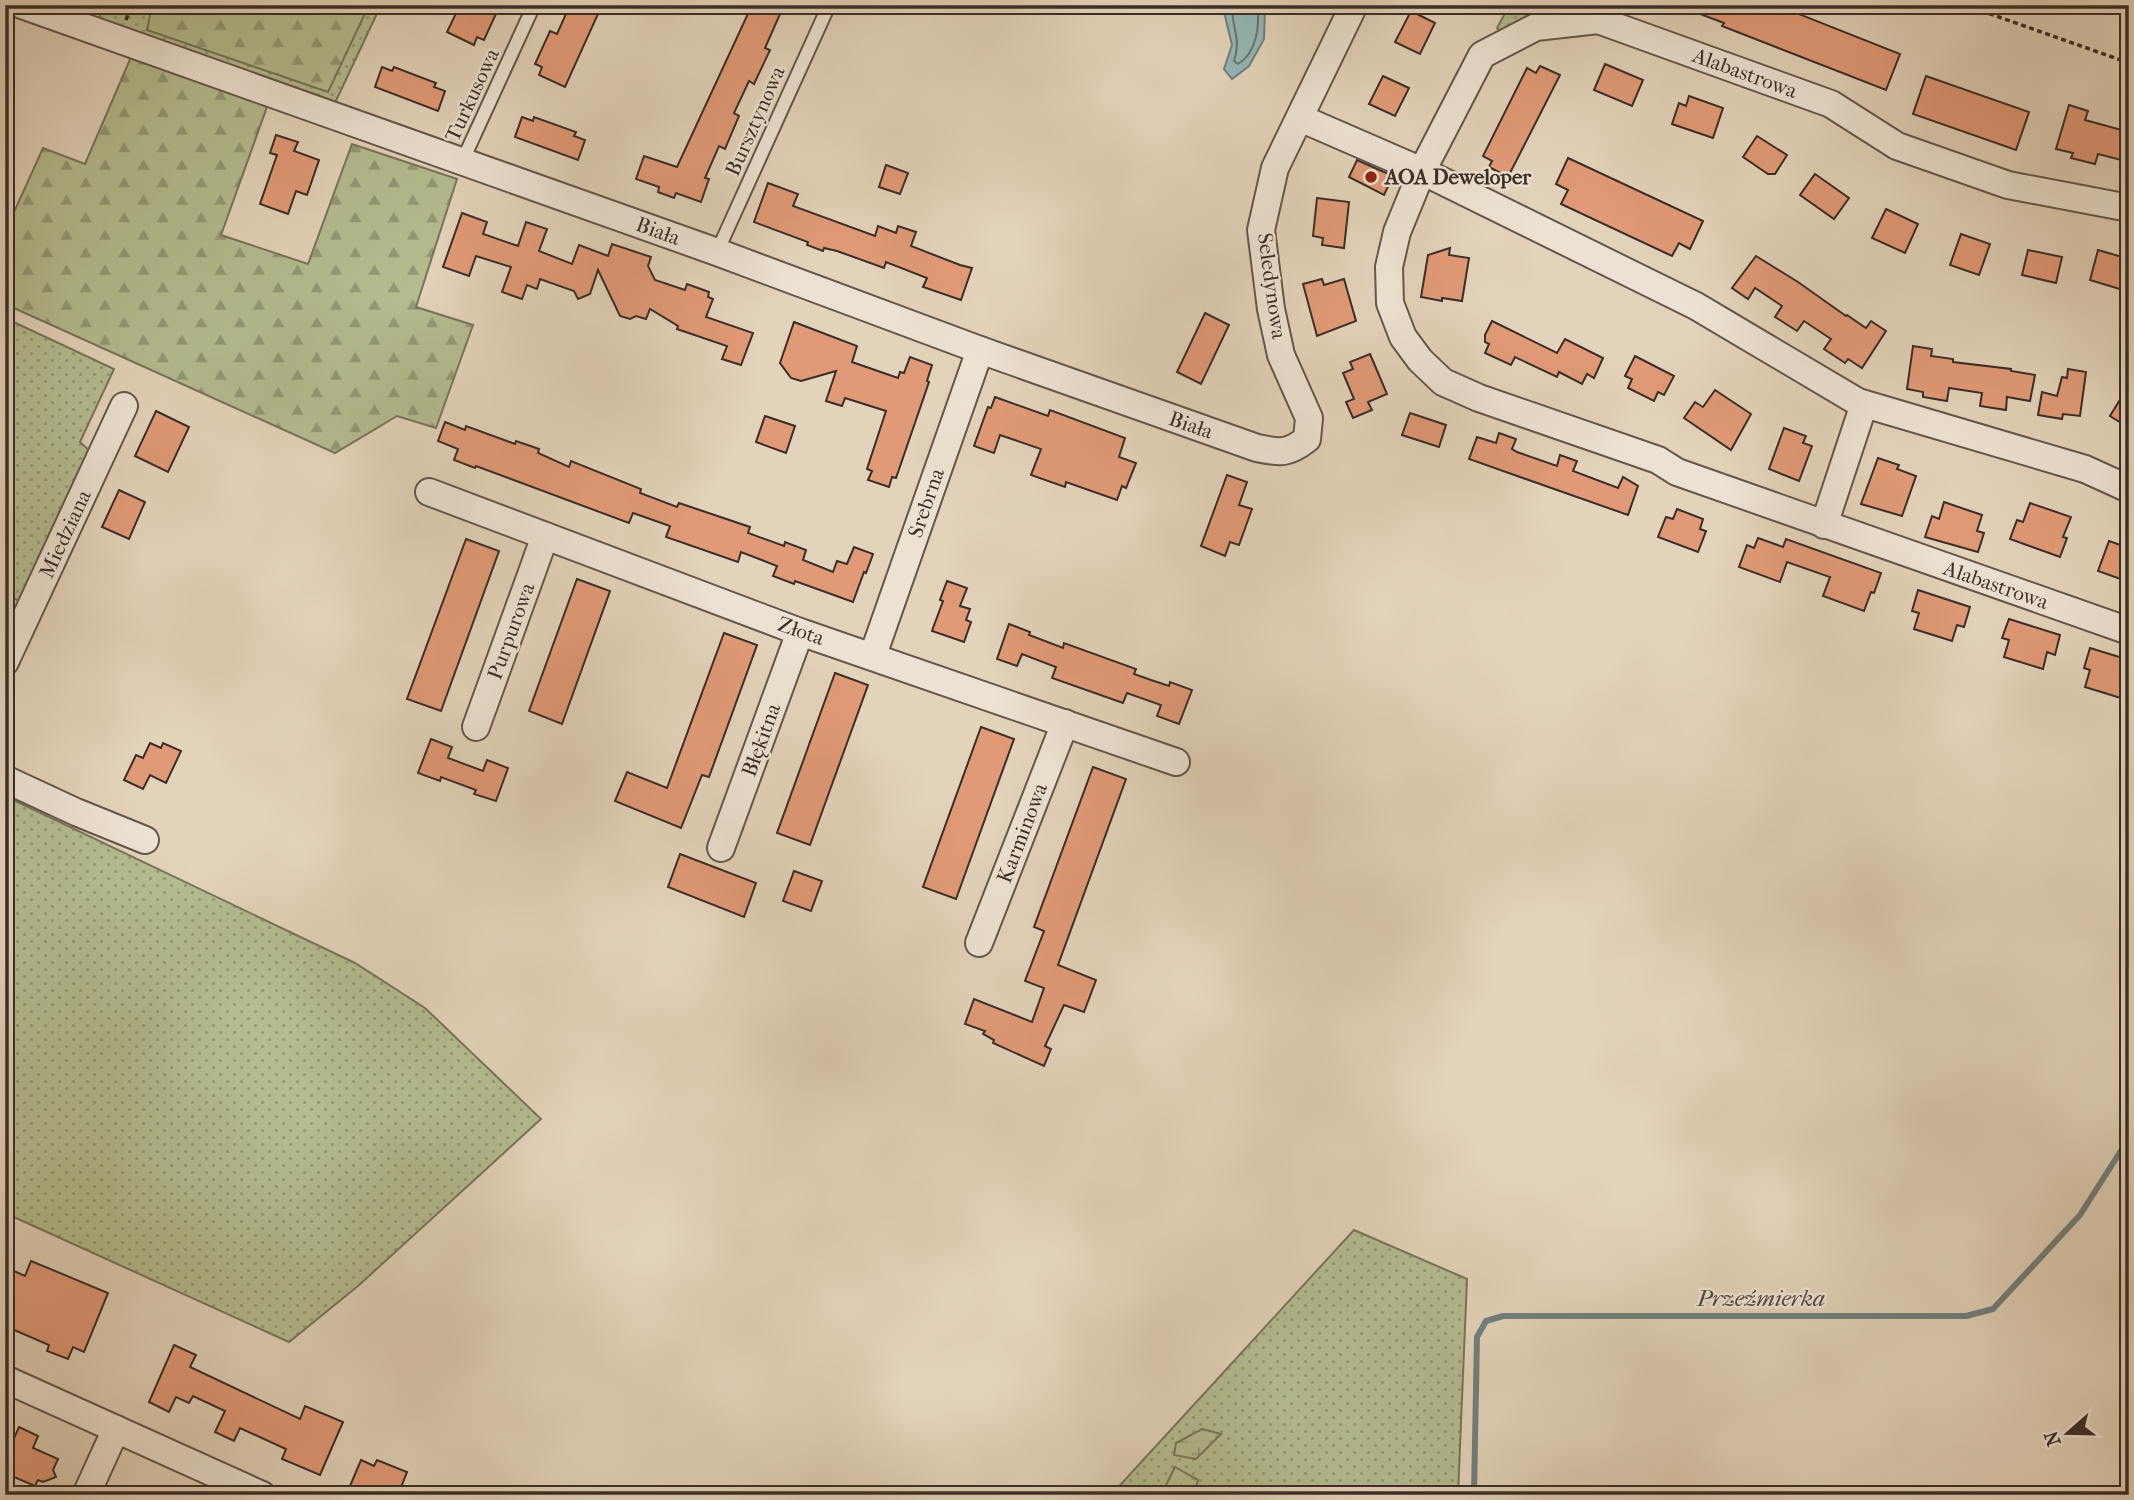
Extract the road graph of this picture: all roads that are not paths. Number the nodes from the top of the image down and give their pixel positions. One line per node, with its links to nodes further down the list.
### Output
1 (22, 5): 6 (street, Biała)
2 (534, 5): 6 (lane, Turkusowa)
3 (829, 5): 9 (lane, Bursztynowa)
4 (1354, 5): 5 (street, Seledynowa)
5 (1300, 118): 7 (street); 13 (street, Seledynowa)
6 (462, 162): 9 (street, Biała)
7 (1422, 171): 8 (street, Alabastrowa); 11 (street); 16 (street, Alabastrowa)
8 (2129, 208)
9 (717, 252): 10 (street, Biała)
10 (980, 350): 13 (street, Biała); 20 (street, Srebrna)
11 (1864, 404): 14 (street); 16 (street)
12 (124, 406): 21 (street, Miedziana)
13 (1294, 449)
14 (2129, 489)
15 (429, 492): 17 (street, Złota)
16 (1824, 524): 18 (street, Alabastrowa)
17 (545, 536): 19 (street, Złota); 23 (street, Purpurowa)
18 (2129, 631)
19 (800, 632): 20 (street, Złota); 27 (street, Błękitna)
20 (873, 655): 22 (street, Złota)
21 (5, 663)
22 (1065, 723): 24 (street, Złota); 28 (street, Karminowa)
23 (476, 727)
24 (1176, 762)
25 (5, 779): 26 (street)
26 (145, 840)
27 (721, 848)
28 (979, 943)
29 (5, 1379): 30 (street)
30 (116, 1429): 31 (street); 32 (street)
31 (86, 1495)
32 (262, 1495)

